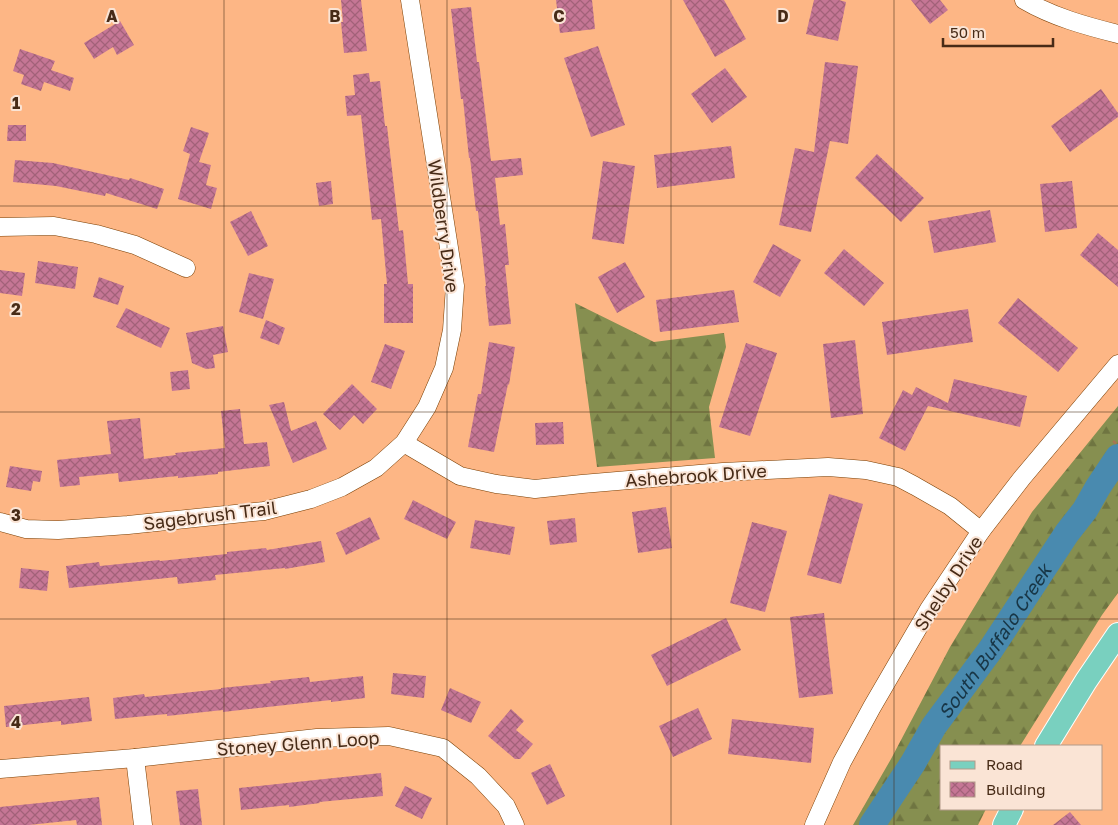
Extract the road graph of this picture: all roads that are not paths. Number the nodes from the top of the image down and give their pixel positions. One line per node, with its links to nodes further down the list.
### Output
1 (410, 0): 7 (street, Wildberry Drive)
2 (1024, 0): 3 (street)
3 (1118, 34)
4 (0, 227): 5 (street)
5 (186, 268)
6 (1118, 364): 9 (street, Shelby Drive)
7 (404, 443): 8 (street, Sagebrush Trail); 9 (street, Ashebrook Drive)
8 (0, 522)
9 (981, 531): 17 (street, Shelby Drive)
10 (1118, 634): 11 (main road)
11 (1047, 745)
12 (135, 758): 13 (street, Stoney Glenn Loop); 15 (street); 16 (street, Stoney Glenn Loop)
13 (0, 769)
14 (1012, 810): 18 (main road)
15 (143, 825)
16 (516, 825)
17 (814, 825)
18 (1004, 825)

